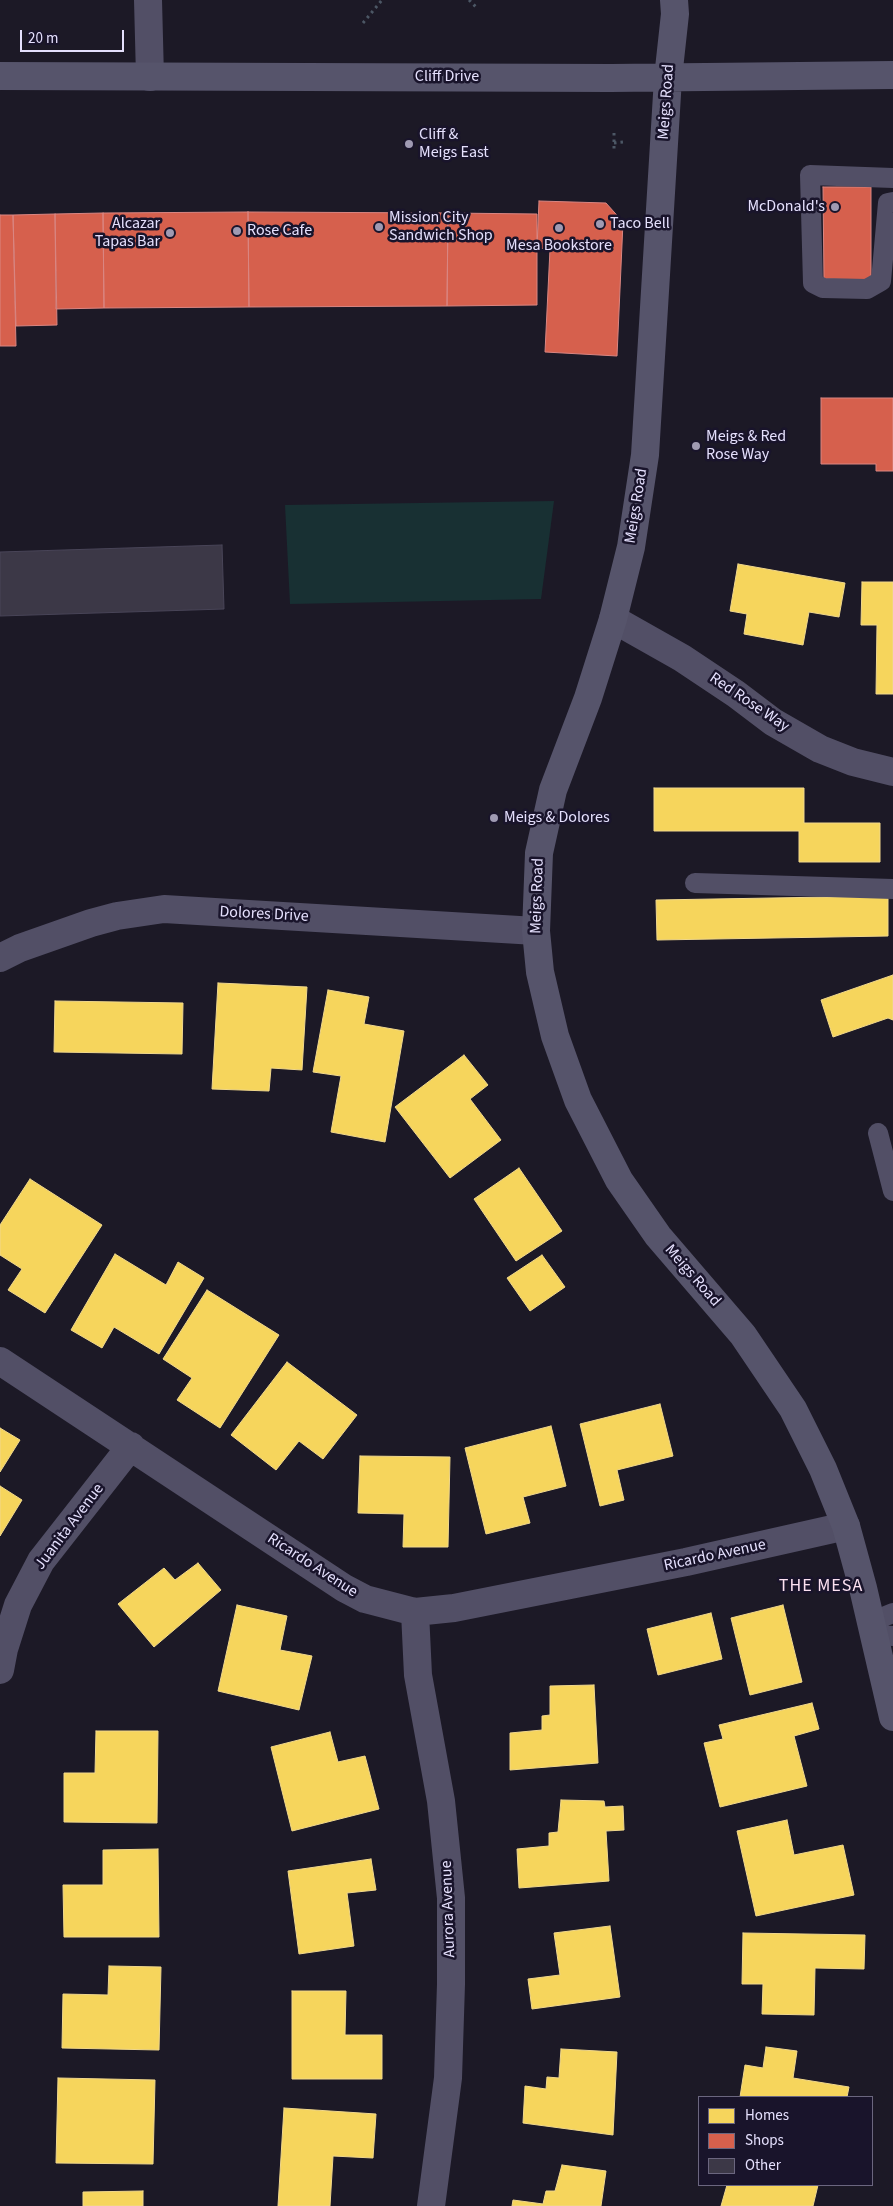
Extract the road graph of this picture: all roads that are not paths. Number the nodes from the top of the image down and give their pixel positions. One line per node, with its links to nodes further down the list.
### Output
1 (148, 0): 5 (street)
2 (674, 0): 6 (main road, Meigs Road)
3 (893, 75): 6 (main road, Cliff Drive)
4 (0, 76): 5 (main road, Cliff Drive)
5 (150, 77): 6 (main road, Cliff Drive)
6 (668, 78): 9 (main road, Meigs Road)
7 (893, 178): 8 (lane)
8 (893, 202)
9 (613, 619): 10 (street, Red Rose Way); 13 (main road, Meigs Road)
10 (893, 772)
11 (695, 883): 12 (lane)
12 (893, 889)
13 (536, 931): 14 (street, Dolores Drive); 19 (main road, Meigs Road)
14 (0, 958)
15 (878, 1133): 16 (lane)
16 (893, 1191)
17 (0, 1360): 18 (street, Ricardo Avenue)
18 (131, 1446): 20 (street, Ricardo Avenue); 22 (street, Juanita Avenue)
19 (846, 1526): 20 (street, Ricardo Avenue); 21 (main road, Meigs Road)
20 (415, 1612): 24 (street, Aurora Avenue)
21 (883, 1627): 23 (main road, Meigs Road)
22 (0, 1670)
23 (893, 1716)
24 (431, 2206)

